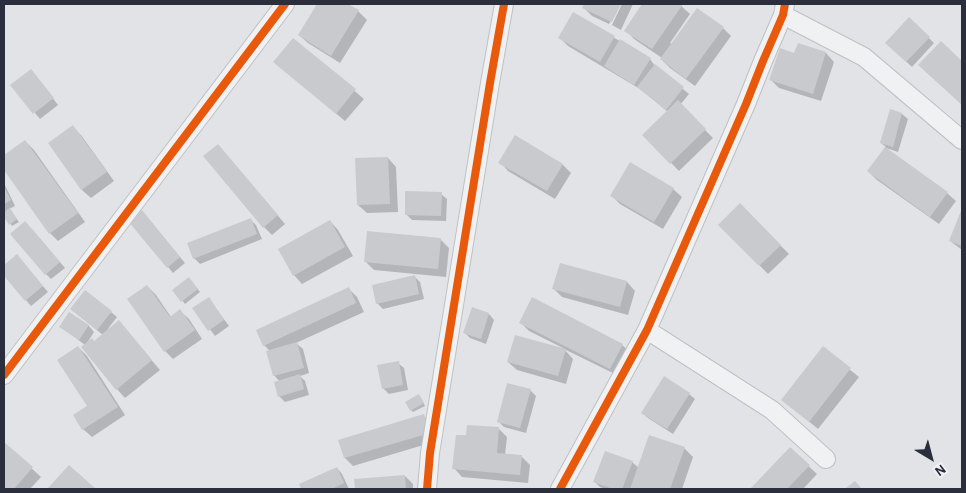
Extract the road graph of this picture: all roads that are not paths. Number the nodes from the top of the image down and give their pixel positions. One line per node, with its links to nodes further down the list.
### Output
1 (285, 4): 6 (street)
2 (504, 4): 8 (street)
3 (784, 9): 4 (street); 5 (street)
4 (962, 140)
5 (648, 330): 7 (street); 9 (street)
6 (4, 375)
7 (826, 459)
8 (427, 489)
9 (560, 489)

